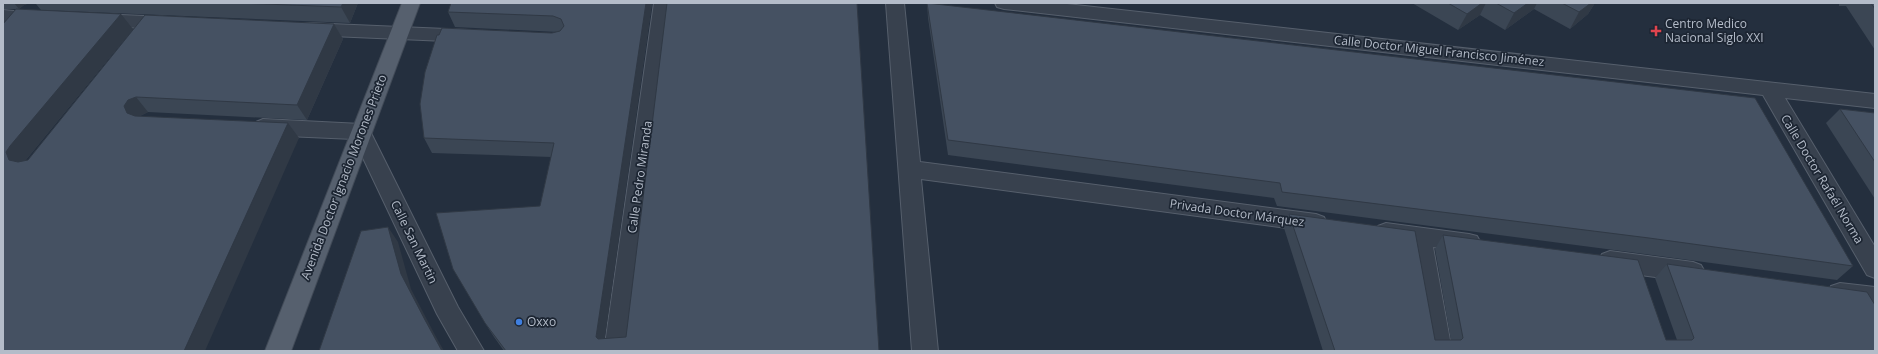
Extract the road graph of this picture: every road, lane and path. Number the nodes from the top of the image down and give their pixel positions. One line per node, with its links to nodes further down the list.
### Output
1 (38, 3): 7 (street)
2 (411, 3): 13 (main road, Avenida Doctor Ignacio Morones Prieto)
3 (663, 3): 33 (street, Calle Pedro Miranda)
4 (895, 3): 21 (street)
5 (1004, 3): 17 (street, Calle Doctor Miguel Francisco Jiménez)
6 (3, 16): 7 (street)
7 (24, 17): 8 (street); 14 (street)
8 (56, 18)
9 (80, 19): 10 (street)
10 (151, 22): 11 (street); 16 (street)
11 (190, 24)
12 (291, 28): 13 (street)
13 (400, 33): 15 (street); 20 (main road, Avenida Doctor Ignacio Morones Prieto)
14 (8, 34)
15 (487, 37)
16 (136, 40)
17 (1769, 89): 18 (street, Calle Doctor Miguel Francisco Jiménez); 27 (street, Calle Doctor Rafaél Norma)
18 (1875, 101)
19 (243, 126): 20 (street)
20 (361, 132): 31 (main road, Avenida Doctor Ignacio Morones Prieto); 32 (street, Calle San Martin)
21 (909, 170): 22 (street, Privada Doctor Márquez); 34 (street)
22 (1334, 226)
23 (1365, 230): 24 (street)
24 (1420, 237): 25 (street); 35 (street)
25 (1490, 246)
26 (1590, 258): 28 (street)
27 (1875, 268)
28 (1714, 275)
29 (1821, 290): 30 (street)
30 (1875, 297)
31 (278, 351)
32 (471, 351)
33 (617, 351)
34 (925, 351)
35 (1439, 351)

